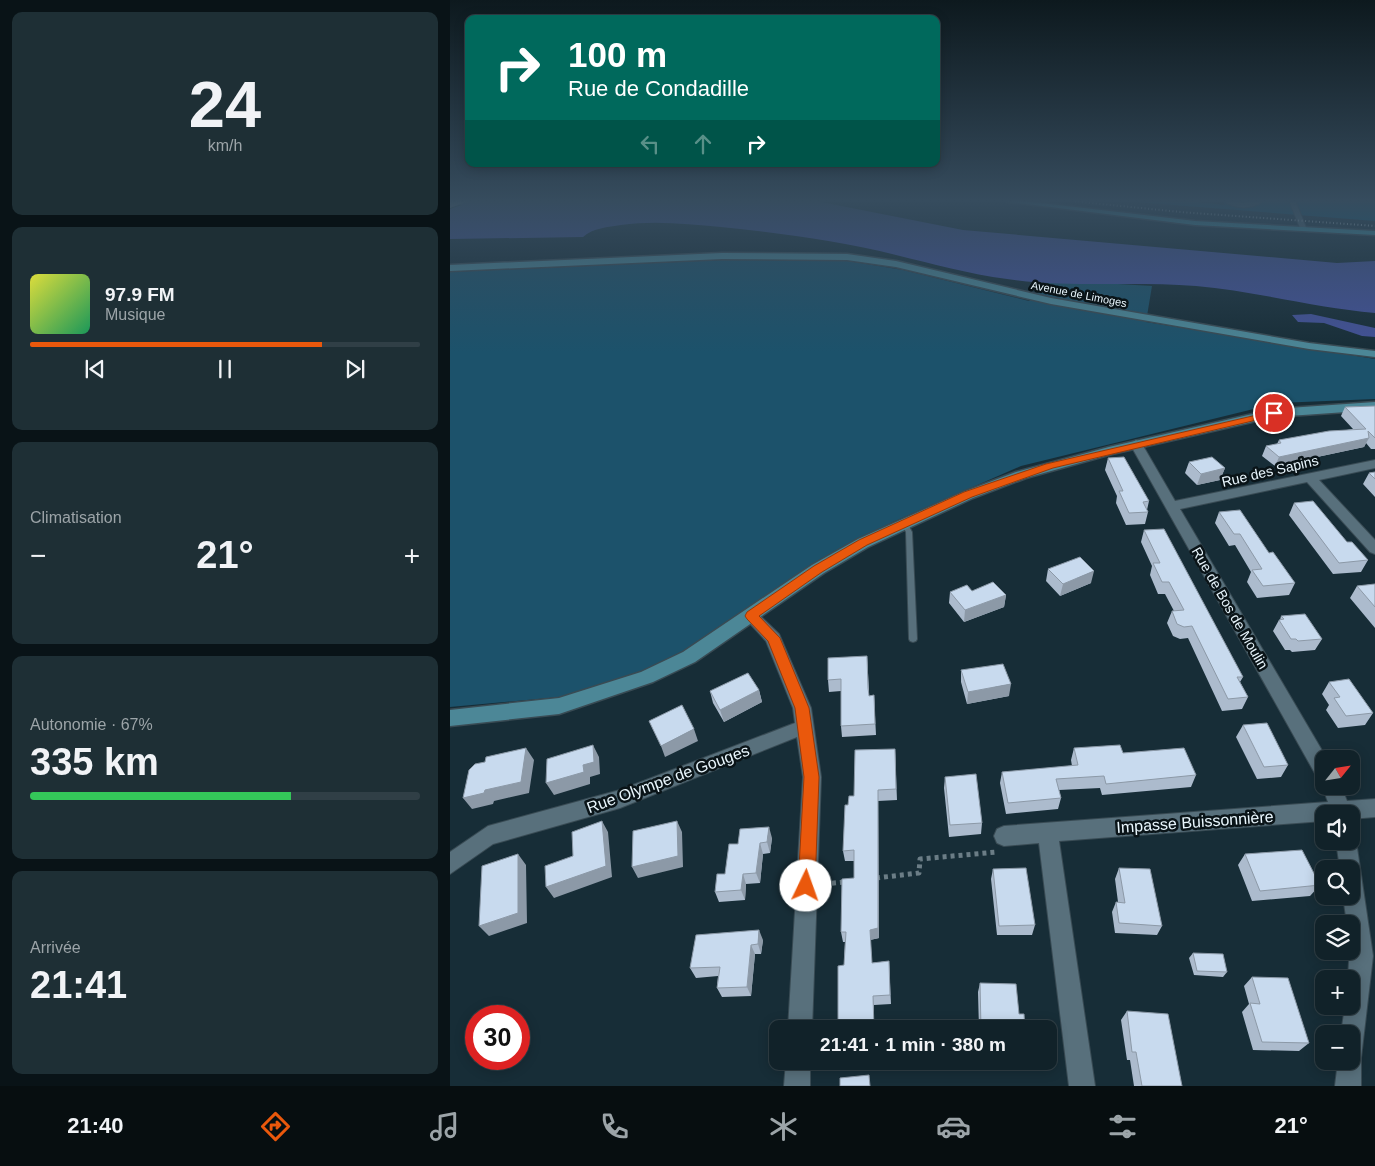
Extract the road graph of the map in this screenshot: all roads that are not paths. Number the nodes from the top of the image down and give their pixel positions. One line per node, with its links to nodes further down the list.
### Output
1 (450, 268): 2 (main road, Avenue de Limoges)
2 (1375, 354)
3 (1375, 406): 4 (main road)
4 (1136, 444): 7 (street, Rue de Bos de Moulin); 8 (main road)
5 (1375, 464): 6 (street, Rue des Sapins)
6 (1309, 478): 7 (street, Rue des Sapins); 9 (street)
7 (1171, 506): 14 (street, Rue de Bos de Moulin)
8 (904, 522): 10 (main road); 11 (lane)
9 (1375, 549)
10 (751, 616): 12 (main road); 13 (street)
11 (913, 639)
12 (450, 718)
13 (804, 728): 20 (street, Rue Olympe de Gouges); 22 (street)
14 (1315, 755)
15 (1375, 808): 16 (street, Impasse Buissonnière)
16 (1360, 810)
17 (1315, 814): 18 (street, Impasse Buissonnière)
18 (1048, 833): 19 (street, Impasse Buissonnière); 27 (street)
19 (1004, 836)
20 (450, 864)
21 (1355, 905): 23 (street)
22 (800, 1020)
23 (1354, 1025)
24 (798, 1070): 26 (street)
25 (1349, 1070): 28 (street)
26 (797, 1086)
27 (1082, 1086)
28 (1348, 1086)

